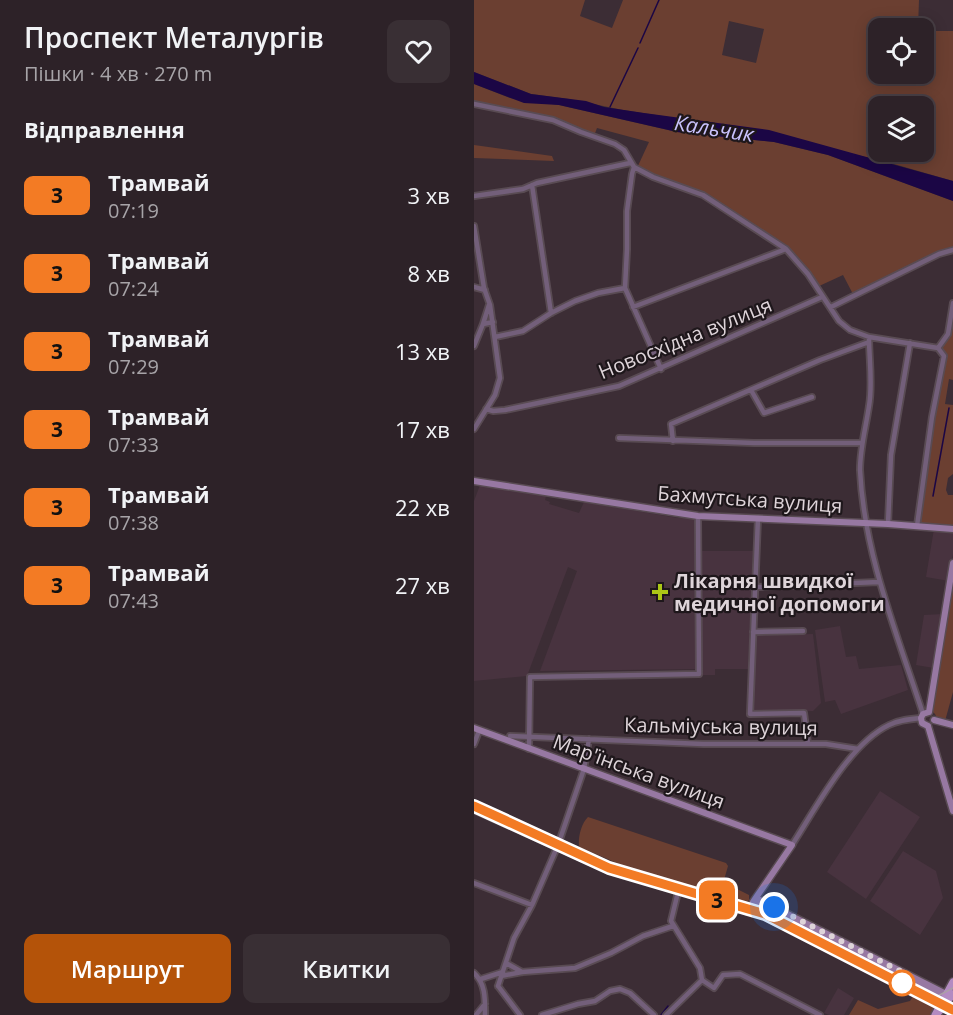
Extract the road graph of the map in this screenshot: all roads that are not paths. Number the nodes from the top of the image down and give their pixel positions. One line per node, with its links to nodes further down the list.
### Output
1 (474, 104): 2 (street)
2 (632, 165): 3 (street); 7 (street); 10 (street)
3 (532, 185): 4 (street); 17 (street)
4 (474, 198)
5 (474, 226): 6 (street)
6 (475, 234): 11 (street)
7 (786, 249): 12 (street); 15 (street)
8 (953, 250): 16 (street)
9 (474, 287): 11 (street)
10 (625, 288): 15 (street); 17 (street)
11 (485, 290): 13 (street)
12 (822, 297): 16 (street); 25 (street, Новосхідна вулиця)
13 (489, 303): 18 (street); 19 (street)
14 (953, 303): 24 (street)
15 (633, 307): 25 (street)
16 (831, 307): 21 (street)
17 (551, 313): 20 (street)
18 (493, 322): 19 (street); 20 (street)
19 (483, 324): 23 (street)
20 (495, 337): 28 (street)
21 (869, 339): 22 (street); 26 (street); 32 (street)
22 (910, 344): 24 (street); 37 (street)
23 (474, 346)
24 (938, 348): 38 (street)
25 (661, 369): 28 (street, Новосхідна вулиця)
26 (751, 390): 27 (street); 31 (street)
27 (812, 397)
28 (486, 410): 29 (street)
29 (474, 429)
30 (619, 438): 31 (street)
31 (674, 441): 32 (street)
32 (862, 443): 36 (street)
33 (474, 481): 34 (street, Бахмутська вулиця)
34 (698, 516): 35 (street, Бахмутська вулиця); 53 (street)
35 (758, 518): 36 (street, Бахмутська вулиця); 42 (street)
36 (866, 524): 37 (street, Бахмутська вулиця); 41 (street)
37 (888, 524): 38 (street, Бахмутська вулиця)
38 (917, 526): 39 (street, Бахмутська вулиця)
39 (953, 530)
40 (953, 563): 45 (street)
41 (879, 582): 42 (street); 46 (street)
42 (755, 588): 44 (street)
43 (803, 631): 44 (street)
44 (753, 632): 56 (street)
45 (931, 697): 46 (street); 47 (street)
46 (918, 699): 47 (street)
47 (924, 715): 48 (street); 50 (street); 58 (street)
48 (934, 720): 49 (street); 50 (street)
49 (953, 725)
50 (928, 726): 61 (street)
51 (477, 730): 55 (street); 57 (street, Мар'їнська вулиця)
52 (510, 736): 53 (street, Кальміуська вулиця)
53 (531, 737): 54 (street, Кальміуська вулиця); 57 (street)
54 (589, 739): 56 (street, Кальміуська вулиця); 59 (street)
55 (474, 744)
56 (808, 744): 58 (street, Кальміуська вулиця)
57 (529, 749): 59 (street, Мар'їнська вулиця)
58 (858, 749): 62 (street)
59 (584, 768): 62 (street, Мар'їнська вулиця); 63 (street)
60 (474, 810): 63 (street)
61 (953, 811)
62 (792, 845): 66 (street)
63 (558, 847): 65 (street); 67 (street)
64 (474, 883): 67 (street)
65 (678, 892): 66 (street); 68 (street)
66 (755, 900): 78 (street)
67 (532, 905): 69 (street)
68 (673, 926): 70 (street); 74 (street)
69 (506, 963): 70 (street); 72 (street)
70 (522, 972): 72 (street)
71 (474, 973): 73 (street)
72 (502, 974): 73 (street); 76 (street)
73 (481, 979): 77 (street)
74 (702, 979): 85 (street); 86 (street)
75 (953, 982): 78 (main road)
76 (498, 986): 77 (street); 82 (street)
77 (484, 991): 79 (street)
78 (948, 997): 87 (main road)
79 (485, 1004): 80 (street); 81 (street)
80 (476, 1015)
81 (485, 1015)
82 (520, 1015)
83 (542, 1015): 84 (street)
84 (654, 1015)
85 (666, 1015)
86 (820, 1015)
87 (935, 1015)

